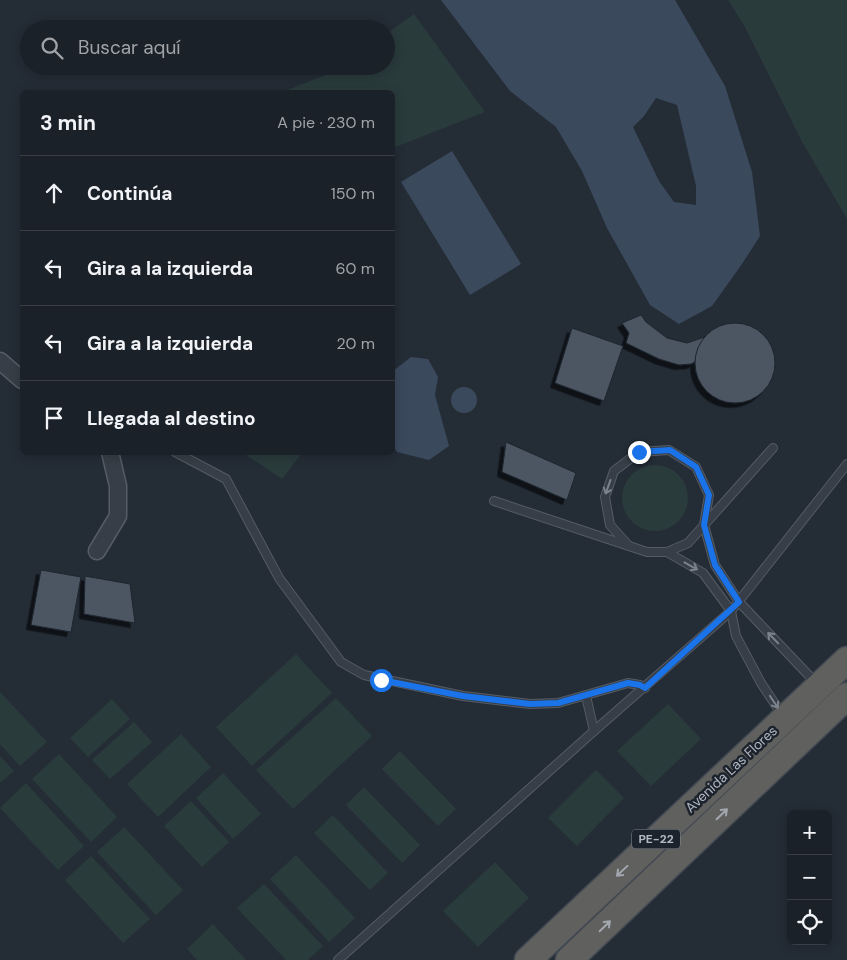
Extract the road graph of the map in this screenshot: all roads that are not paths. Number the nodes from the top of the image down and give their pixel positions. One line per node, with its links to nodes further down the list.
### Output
1 (0, 361): 2 (street)
2 (20, 378)
3 (773, 448): 8 (lane)
4 (111, 455): 10 (street)
5 (181, 455): 16 (lane)
6 (847, 464): 12 (lane)
7 (494, 501): 9 (lane)
8 (704, 525): 9 (lane, one-way to 9); 11 (lane); 12 (lane)
9 (629, 546): 11 (lane)
10 (97, 551)
11 (667, 552): 13 (lane, one-way to 13)
12 (739, 602): 13 (lane); 17 (lane, one-way to 12)
13 (731, 611): 15 (lane); 18 (lane, one-way to 18)
14 (847, 660): 17 (highway, Avenida Las Flores / PE-22)
15 (645, 688): 16 (lane); 19 (lane)
16 (586, 696): 19 (lane)
17 (832, 696): 18 (highway, Avenida Las Flores / PE-22)
18 (794, 728): 21 (highway, Avenida Las Flores / PE-22, one-way to 21); 22 (highway, Avenida Las Flores / PE-22, one-way to 18)
19 (594, 731): 20 (lane)
20 (338, 960)
21 (528, 960)
22 (569, 960)

